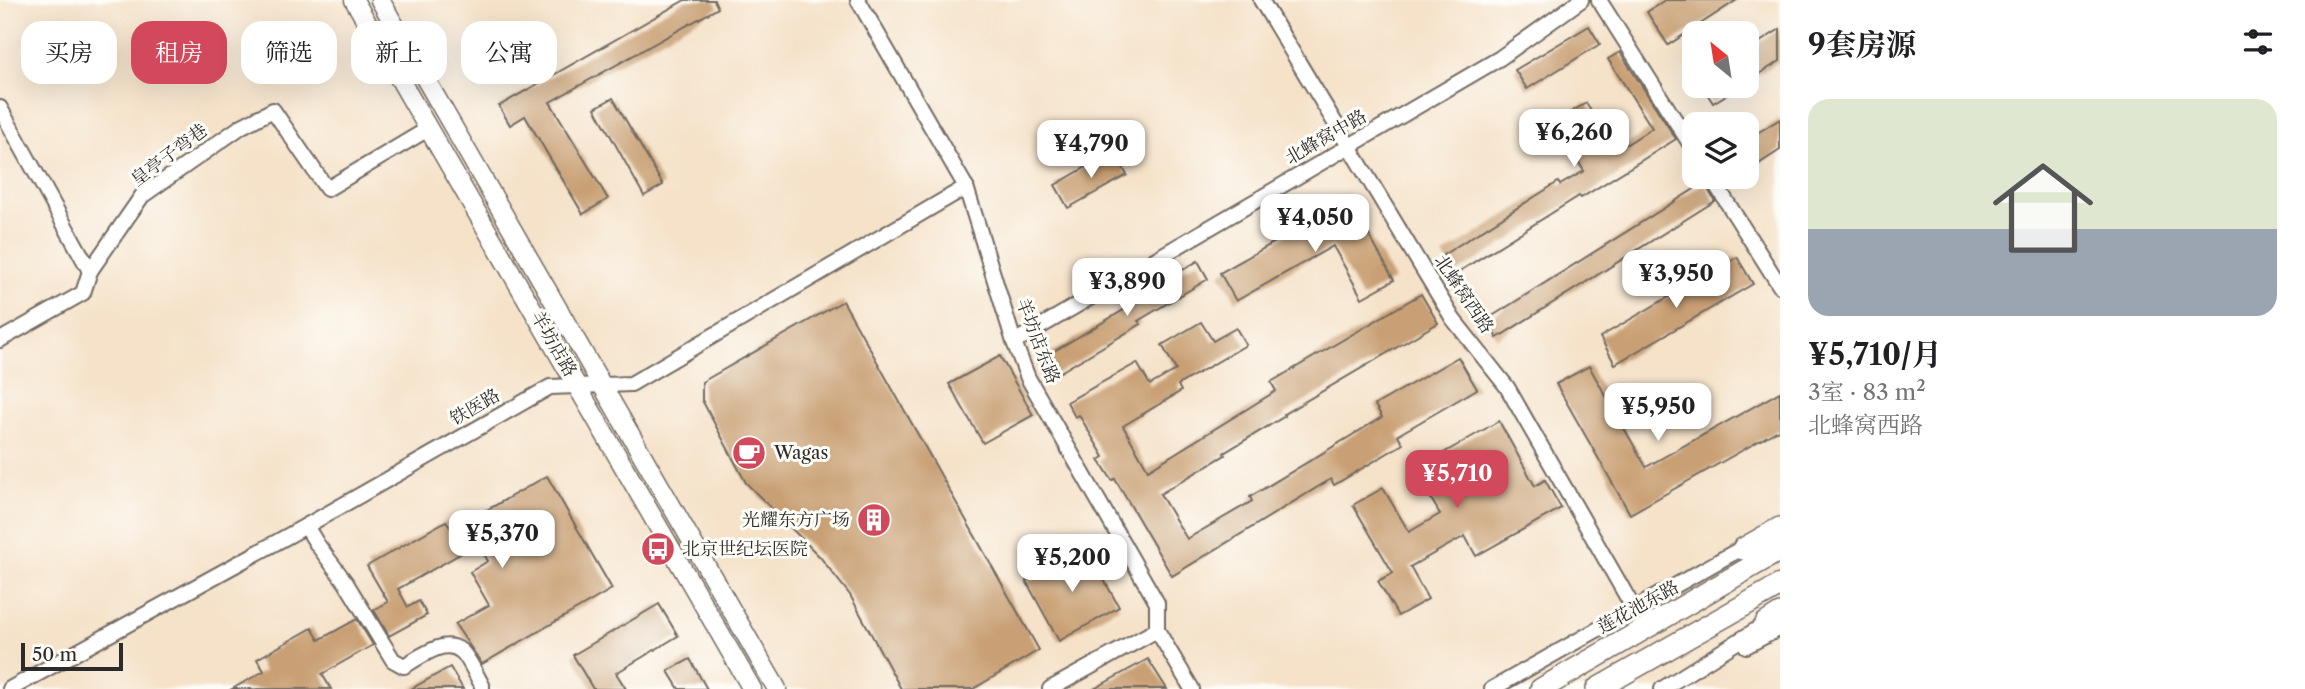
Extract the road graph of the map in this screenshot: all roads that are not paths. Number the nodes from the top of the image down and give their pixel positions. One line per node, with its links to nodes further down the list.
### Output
1 (354, 0): 8 (main road, 羊坊店路)
2 (380, 0): 17 (main road, 羊坊店路)
3 (858, 0): 11 (street, 羊坊店东路)
4 (1261, 0): 10 (street, 北蜂窝西路)
5 (1581, 0): 10 (street, 北蜂窝中路)
6 (1599, 0): 9 (street)
7 (0, 108): 13 (street)
8 (428, 130): 13 (street, 皇亭子弯巷); 18 (main road, 羊坊店路)
9 (1682, 131)
10 (1350, 146): 16 (street, 北蜂窝中路); 25 (street, 北蜂窝西路)
11 (966, 187): 16 (street, 羊坊店东路); 17 (street, 铁医路)
12 (1719, 189): 14 (street)
13 (90, 271): 15 (street)
14 (1780, 286)
15 (0, 340)
16 (1014, 342): 27 (street, 羊坊店东路)
17 (601, 385): 18 (street, 铁医路); 34 (main road, 羊坊店路)
18 (579, 387): 20 (street, 铁医路); 33 (main road, 羊坊店路)
19 (1780, 519): 22 (street, 莲花池东路)
20 (306, 526): 31 (street, 铁医路); 32 (street)
21 (1780, 528): 22 (highway)
22 (1743, 549): 25 (street, 莲花池东路)
23 (1780, 550): 39 (highway, 莲花池东路)
24 (1780, 584): 40 (highway)
25 (1634, 609): 30 (street, 莲花池东路)
26 (1776, 620): 28 (street); 29 (street)
27 (1157, 629): 35 (street); 36 (street, 羊坊店东路)
28 (1727, 657)
29 (1705, 661): 41 (street); 42 (street)
30 (1520, 673): 37 (street, 莲花池东路); 38 (street)
31 (10, 689)
32 (482, 689)
33 (752, 689)
34 (777, 689)
35 (1050, 689)
36 (1192, 689)
37 (1492, 689)
38 (1509, 689)
39 (1541, 689)
40 (1597, 689)
41 (1647, 689)
42 (1662, 689)

